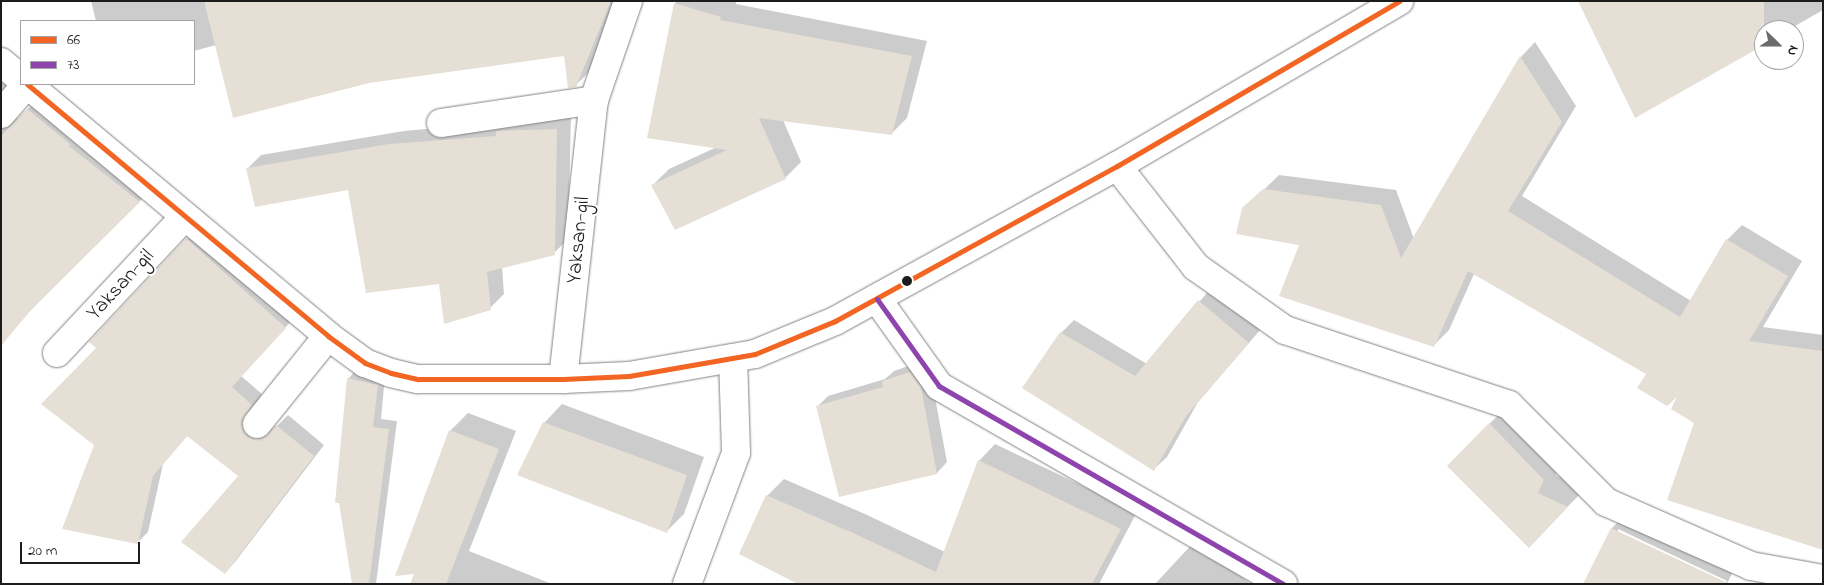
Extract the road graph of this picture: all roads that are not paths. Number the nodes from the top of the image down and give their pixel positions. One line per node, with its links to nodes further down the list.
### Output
1 (628, 1): 7 (street, Yaksan-gil)
2 (1399, 1): 10 (street)
3 (1, 62): 4 (street)
4 (20, 78)
5 (26, 85): 8 (street)
6 (28, 85): 11 (street)
7 (594, 100): 9 (street); 16 (street, Yaksan-gil)
8 (1, 114)
9 (441, 123)
10 (1118, 166): 12 (street); 18 (street)
11 (185, 216): 13 (street); 14 (street, Yaksan-gil)
12 (877, 299): 15 (street); 20 (street)
13 (328, 336): 16 (street); 17 (street)
14 (57, 353)
15 (733, 358): 16 (street); 19 (street)
16 (563, 379)
17 (257, 424)
18 (1823, 579)
19 (687, 584)
20 (1283, 584)

